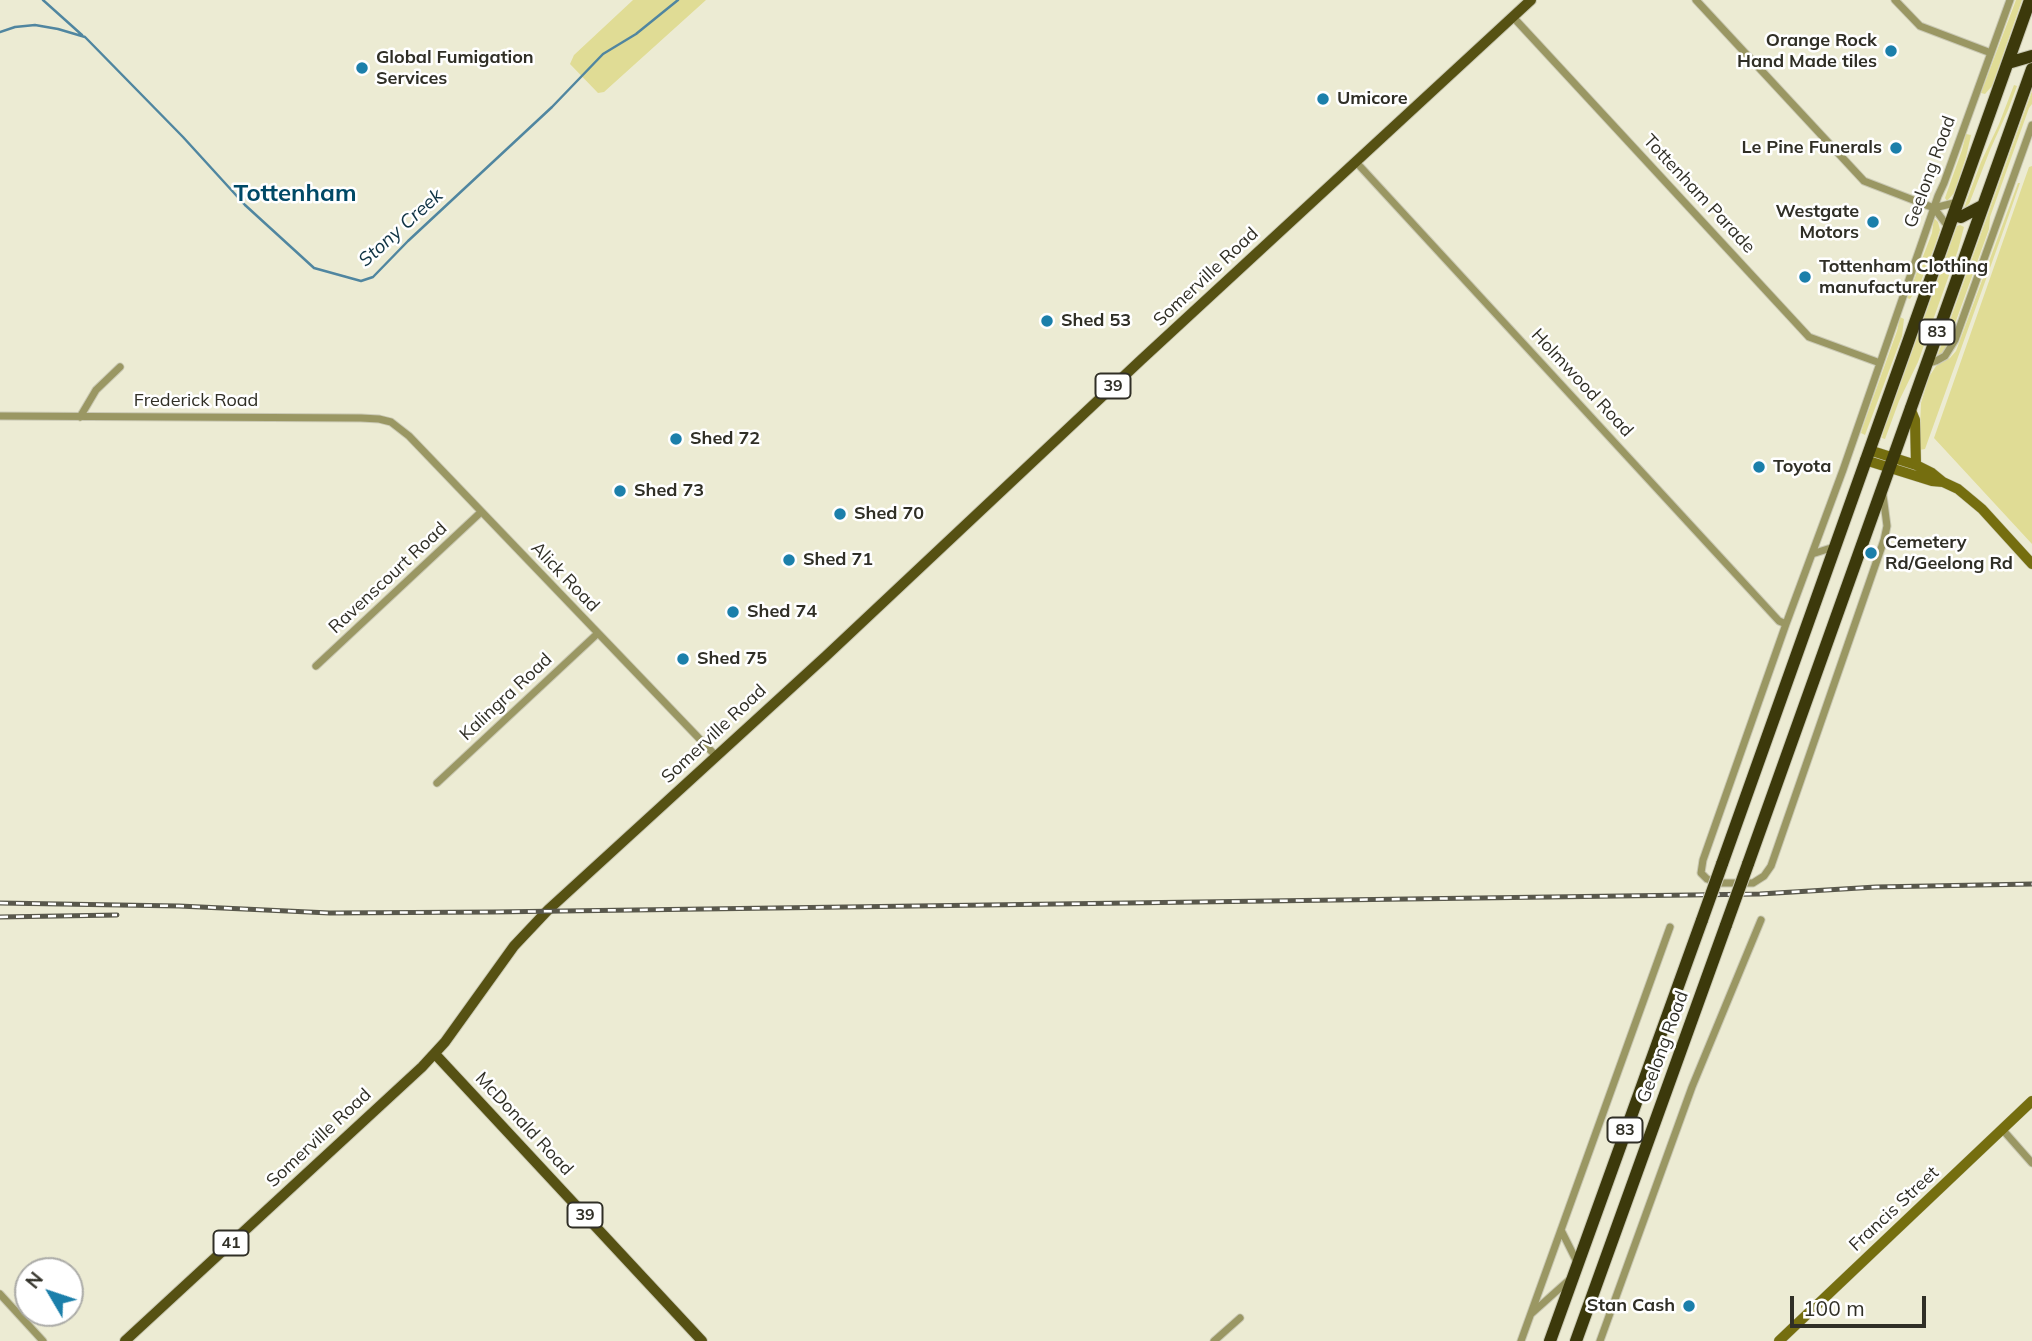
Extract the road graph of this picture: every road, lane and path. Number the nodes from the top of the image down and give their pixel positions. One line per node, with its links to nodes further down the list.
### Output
1 (1531, 0): 6 (main road, Somerville Road / 39)
2 (1696, 0): 15 (street)
3 (1895, 0): 7 (street)
4 (2010, 0): 7 (street, Geelong Road)
5 (2031, 0): 9 (highway, Geelong Road / 83)
6 (1513, 17): 12 (main road, Somerville Road / 39); 17 (street, Tottenham Parade)
7 (1991, 53): 15 (street, Geelong Road)
8 (2032, 56): 9 (highway)
9 (2008, 63): 10 (highway); 13 (highway, Geelong Road / 83)
10 (2032, 71): 14 (highway, Geelong Road / 83)
11 (2032, 125): 18 (street)
12 (1356, 162): 34 (street, Holmwood Road); 37 (main road, Somerville Road / 39)
13 (1958, 202): 15 (street); 16 (highway, Geelong Road / 83)
14 (1982, 206): 16 (highway); 18 (highway, Geelong Road / 83)
15 (1934, 208): 16 (street); 17 (street, Geelong Road)
16 (1951, 221): 25 (highway, Geelong Road / 83)
17 (1880, 363): 24 (street, Geelong Road)
18 (1926, 364): 20 (highway, Geelong Road / 83)
19 (120, 368): 22 (street)
20 (1910, 408): 26 (highway, Geelong Road / 83); 27 (main road)
21 (0, 416): 22 (street, Frederick Road)
22 (80, 417): 23 (street, Frederick Road)
23 (391, 422): 30 (street, Alick Road)
24 (1849, 454): 25 (street); 32 (street, Geelong Road)
25 (1867, 455): 26 (main road); 31 (highway, Geelong Road / 83)
26 (1891, 463): 27 (main road); 28 (main road); 29 (highway, Geelong Road / 83)
27 (1916, 466): 28 (main road)
28 (1943, 482): 33 (main road)
29 (1882, 487): 34 (street, Geelong Road); 57 (highway, Geelong Road / 83, bridge)
30 (481, 512): 35 (street, Alick Road); 36 (street, Ravenscourt Road)
31 (1835, 547): 32 (street); 46 (highway, Geelong Road / 83, bridge)
32 (1812, 554): 34 (street, Geelong Road)
33 (2032, 564)
34 (1786, 624)
35 (597, 634): 37 (street, Alick Road); 38 (street, Kalingra Road)
36 (316, 666)
37 (715, 755): 41 (main road, Somerville Road / 39)
38 (437, 783)
39 (1761, 920): 58 (street)
40 (1670, 927): 45 (street, Geelong Road)
41 (435, 1054): 52 (main road, Somerville Road / 41); 53 (main road, McDonald Road / 39)
42 (2032, 1101): 43 (main road, Francis Street)
43 (2002, 1129): 44 (street); 59 (main road, Francis Street)
44 (2032, 1163)
45 (1561, 1230): 46 (street); 49 (street, Geelong Road)
46 (1577, 1263): 47 (highway, Geelong Road / 83)
47 (1573, 1276): 49 (street, Geelong Road); 56 (highway, Geelong Road / 83)
48 (0, 1294): 51 (street)
49 (1531, 1315): 55 (street, Geelong Road)
50 (1240, 1318): 54 (street)
51 (43, 1341)
52 (124, 1341)
53 (702, 1341)
54 (1214, 1341)
55 (1521, 1341)
56 (1550, 1341)
57 (1576, 1341)
58 (1600, 1341)
59 (1779, 1341)

